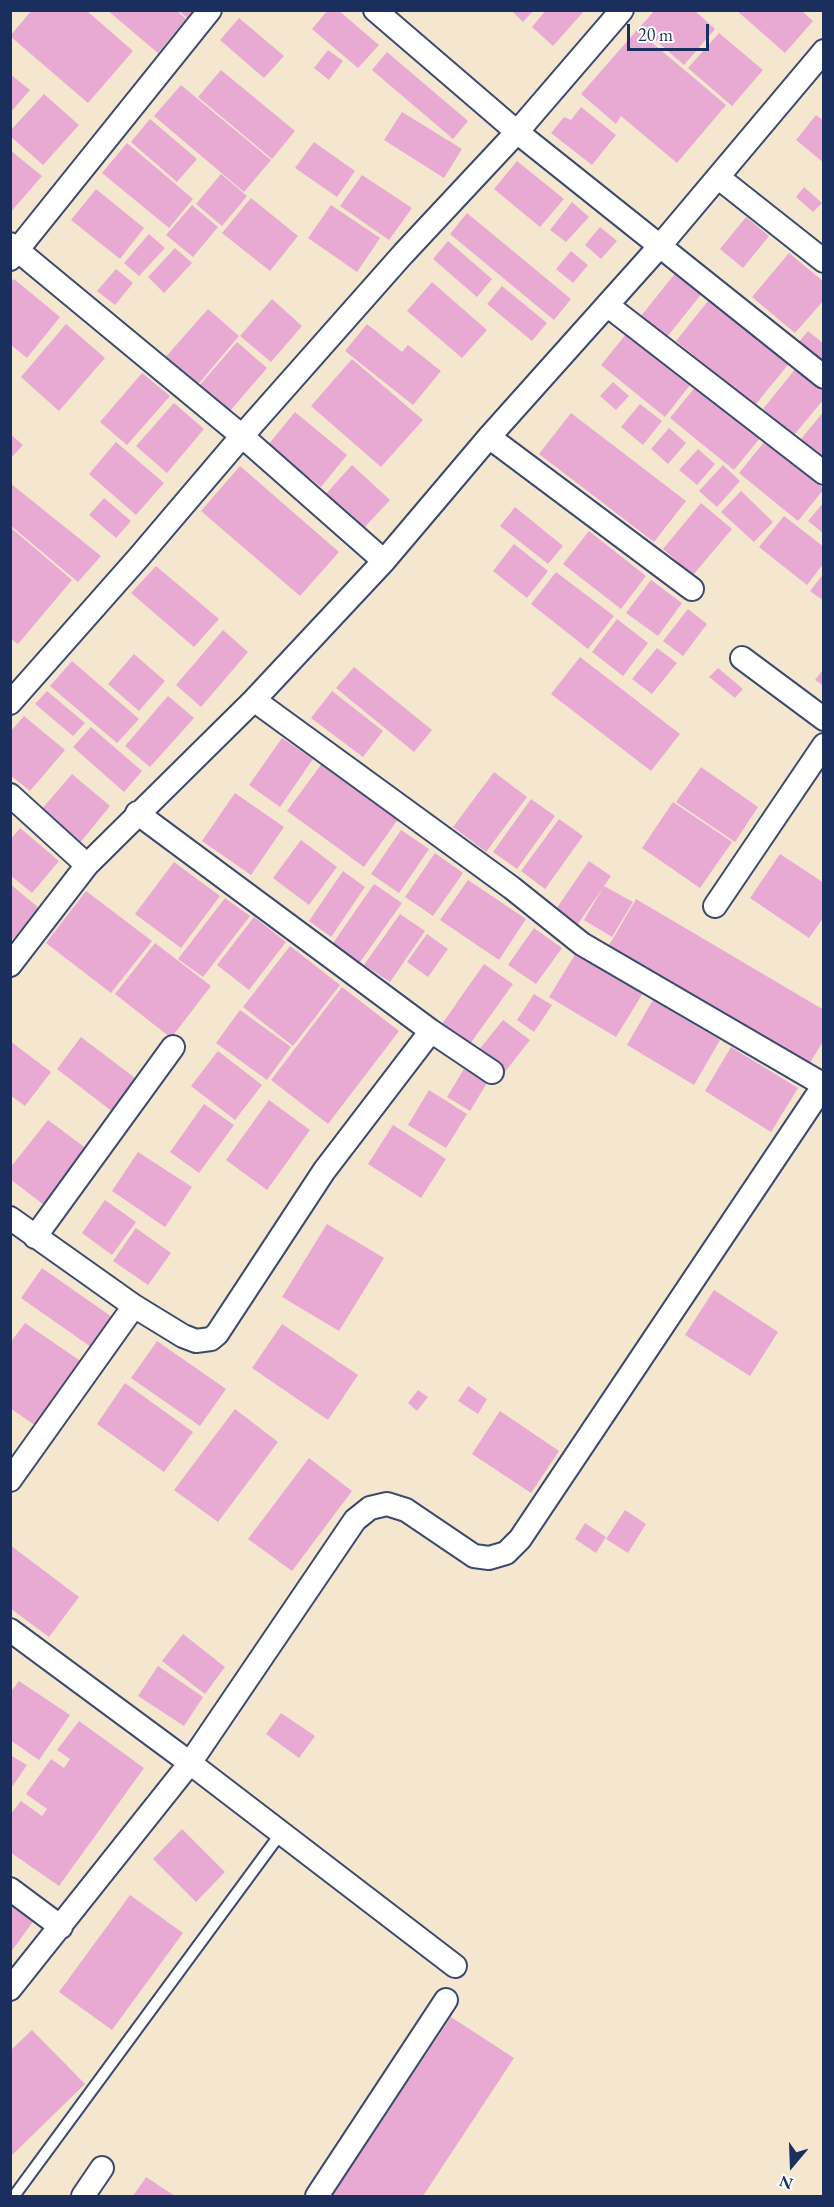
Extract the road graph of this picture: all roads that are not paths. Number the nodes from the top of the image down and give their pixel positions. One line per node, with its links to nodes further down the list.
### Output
1 (210, 10): 8 (street)
2 (375, 10): 5 (street)
3 (622, 10): 5 (street)
4 (824, 51): 6 (street)
5 (517, 132): 7 (street); 12 (street)
6 (719, 178): 7 (street); 9 (street)
7 (659, 248): 10 (street); 11 (street)
8 (13, 251): 12 (street)
9 (824, 261)
10 (607, 305): 13 (street); 14 (street)
11 (824, 377)
12 (242, 436): 15 (street); 19 (street)
13 (489, 437): 15 (street); 16 (street)
14 (824, 473)
15 (384, 561): 18 (street)
16 (692, 589)
17 (742, 658): 20 (street)
18 (254, 700): 23 (street); 30 (street)
19 (10, 703)
20 (824, 719)
21 (824, 745): 25 (street)
22 (10, 795): 24 (street)
23 (137, 813): 24 (street); 27 (street)
24 (87, 866): 26 (street)
25 (715, 906)
26 (10, 965)
27 (430, 1031): 29 (street); 33 (street)
28 (172, 1047): 32 (street)
29 (492, 1072)
30 (824, 1085): 36 (street)
31 (10, 1218): 32 (street)
32 (35, 1237): 33 (street)
33 (134, 1306): 34 (street)
34 (10, 1480)
35 (10, 1630): 36 (street)
36 (190, 1763): 37 (street); 39 (street)
37 (281, 1833): 40 (street); 44 (lane)
38 (10, 1889): 39 (street)
39 (62, 1927): 41 (street)
40 (455, 1966)
41 (10, 1989)
42 (446, 2000): 46 (street)
43 (102, 2168): 45 (street)
44 (14, 2196)
45 (83, 2196)
46 (318, 2196)

